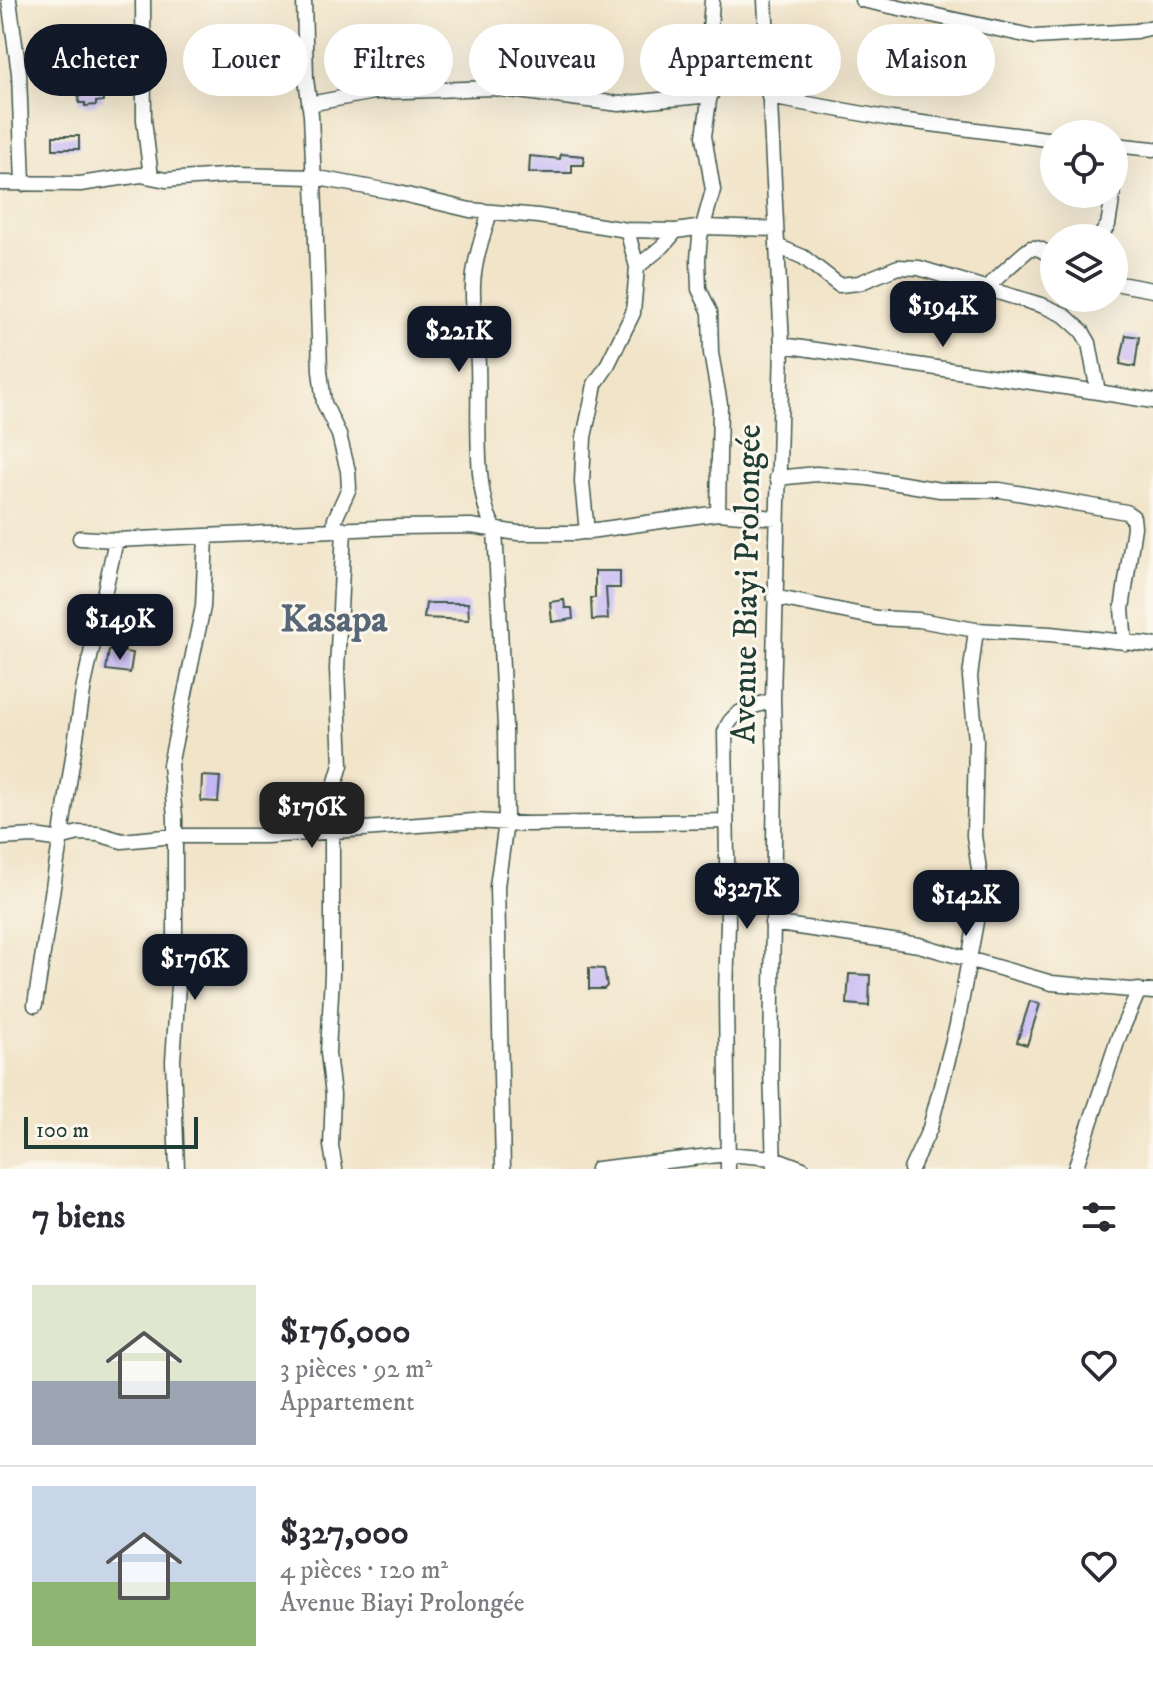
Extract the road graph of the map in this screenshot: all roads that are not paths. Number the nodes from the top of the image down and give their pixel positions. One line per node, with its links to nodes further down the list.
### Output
1 (9, 0): 19 (street)
2 (143, 0): 16 (street)
3 (304, 0): 12 (street)
4 (712, 0): 7 (street)
5 (765, 0): 11 (street, Avenue Biayi Prolongée)
6 (862, 0): 8 (street)
7 (710, 24)
8 (1153, 27)
9 (701, 96): 12 (street)
10 (711, 96): 21 (street)
11 (769, 97): 13 (street); 22 (street, Avenue Biayi Prolongée)
12 (309, 104): 17 (street)
13 (1040, 138)
14 (1128, 147): 15 (street)
15 (1153, 149)
16 (151, 177): 17 (street); 19 (street)
17 (313, 177): 20 (street); 38 (street)
18 (0, 183): 19 (street)
19 (23, 184)
20 (490, 212): 23 (street); 37 (street)
21 (703, 227): 22 (street); 24 (street); 35 (street)
22 (776, 229): 25 (street, Avenue Biayi Prolongée)
23 (627, 230): 24 (street); 27 (street)
24 (676, 231): 27 (street)
25 (777, 246): 29 (street); 31 (street, Avenue Biayi Prolongée)
26 (1040, 250): 29 (street)
27 (637, 267): 39 (street)
28 (1128, 286): 30 (street)
29 (986, 288): 32 (street)
30 (1153, 290)
31 (782, 345): 32 (street); 34 (street, Avenue Biayi Prolongée)
32 (1098, 392): 33 (street)
33 (1153, 401)
34 (777, 478): 36 (street, Avenue Biayi Prolongée); 45 (street)
35 (718, 513): 36 (street); 39 (street)
36 (776, 518): 43 (street, Avenue Biayi Prolongée)
37 (495, 529): 38 (street); 39 (street); 49 (street)
38 (339, 530): 40 (street); 50 (street)
39 (587, 532)
40 (206, 536): 42 (street); 51 (street)
41 (80, 538): 42 (street)
42 (116, 540): 53 (street)
43 (774, 597): 44 (street); 47 (street, Avenue Biayi Prolongée)
44 (976, 630): 45 (street); 55 (street)
45 (1125, 643): 46 (street)
46 (1153, 645)
47 (773, 700): 48 (street); 54 (street, Avenue Biayi Prolongée)
48 (725, 821): 49 (street); 58 (street)
49 (506, 823): 50 (street); 62 (street)
50 (332, 830): 51 (street); 61 (street)
51 (175, 836): 53 (street); 60 (street)
52 (0, 838): 53 (street)
53 (61, 838): 57 (street)
54 (772, 923): 55 (street); 59 (street, Avenue Biayi Prolongée)
55 (969, 959): 56 (street); 65 (street)
56 (1146, 991): 66 (street)
57 (35, 1005)
58 (728, 1161): 59 (street); 63 (street)
59 (774, 1163): 64 (street)
60 (177, 1169)
61 (335, 1169)
62 (503, 1169)
63 (597, 1169)
64 (803, 1169)
65 (911, 1169)
66 (1075, 1169)

